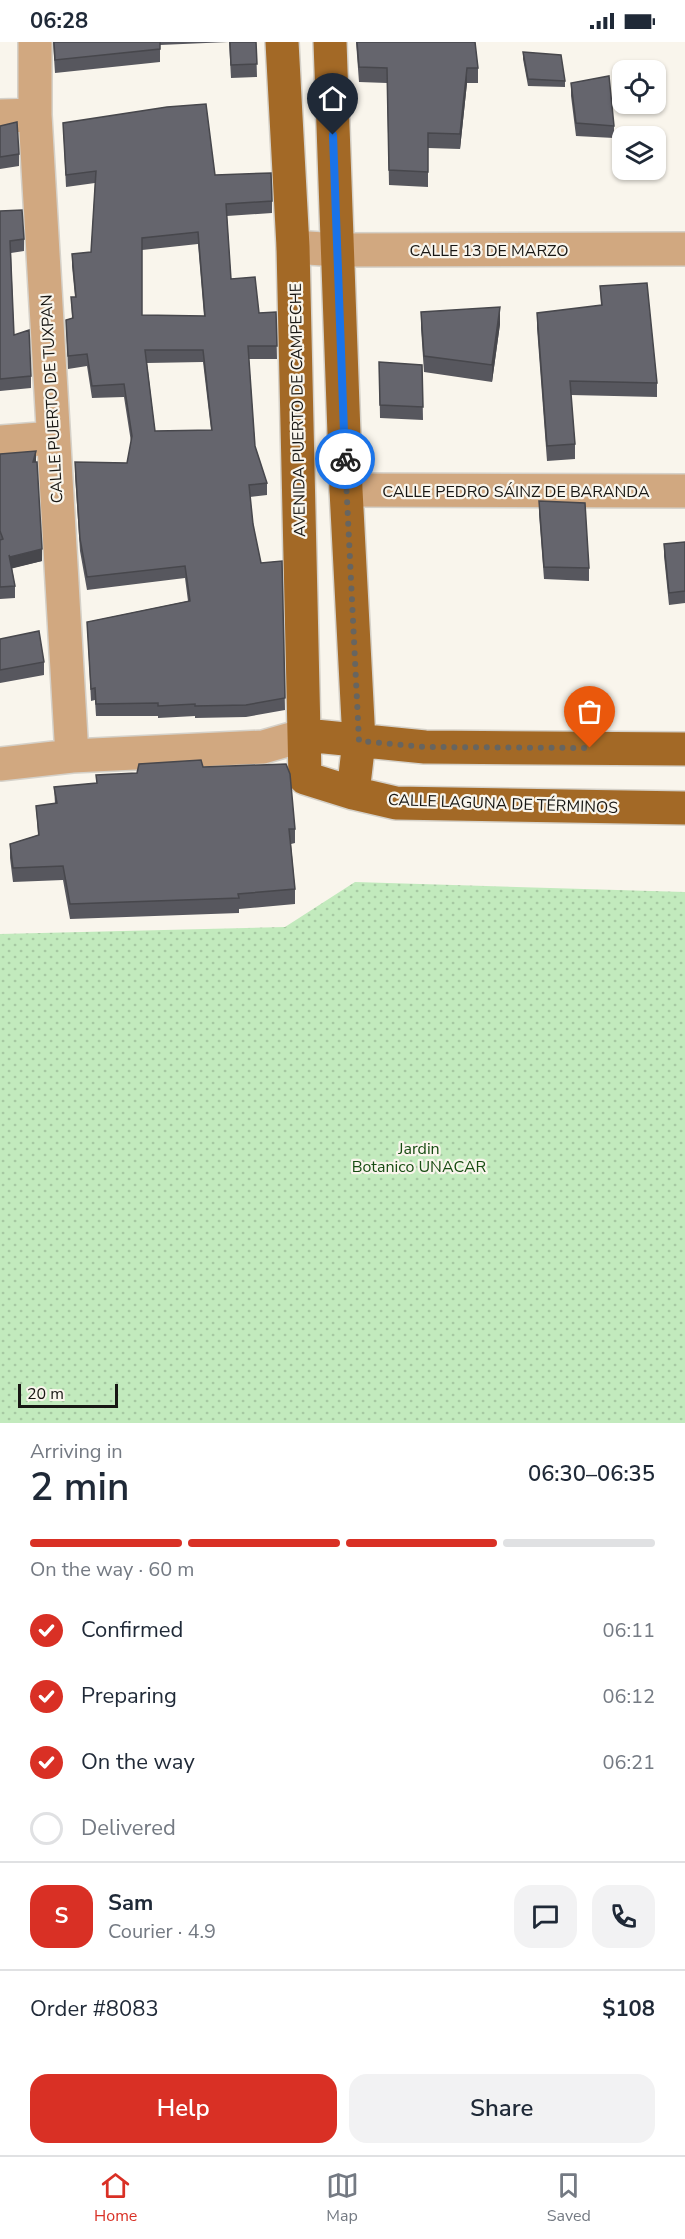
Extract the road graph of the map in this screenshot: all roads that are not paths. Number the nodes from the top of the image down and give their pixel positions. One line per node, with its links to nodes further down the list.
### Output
1 (35, 42): 4 (street, CALLE PUERTO DE TUXPAN)
2 (282, 42): 6 (main road, AVENIDA PUERTO DE CAMPECHE)
3 (330, 42): 8 (main road)
4 (35, 115): 5 (street); 9 (street, CALLE PUERTO DE TUXPAN)
5 (0, 116)
6 (292, 248): 8 (street, CALLE 13 DE MARZO); 13 (main road, AVENIDA PUERTO DE CAMPECHE)
7 (685, 249): 8 (street, CALLE 13 DE MARZO)
8 (338, 250): 11 (main road)
9 (53, 438): 10 (street); 17 (street, CALLE PUERTO DE TUXPAN)
10 (0, 442)
11 (346, 490): 12 (street, CALLE PEDRO SÁINZ DE BARANDA); 14 (main road)
12 (685, 492)
13 (305, 735): 14 (main road); 15 (street); 19 (main road, AVENIDA PUERTO DE CAMPECHE)
14 (359, 741): 16 (main road); 20 (main road)
15 (263, 747): 17 (street); 19 (street, CALLE LAGUNA DE TÉRMINOS)
16 (685, 749)
17 (72, 756): 18 (street)
18 (0, 764)
19 (305, 778): 20 (main road, CALLE LAGUNA DE TÉRMINOS)
20 (353, 794): 21 (main road, CALLE LAGUNA DE TÉRMINOS)
21 (685, 808)

